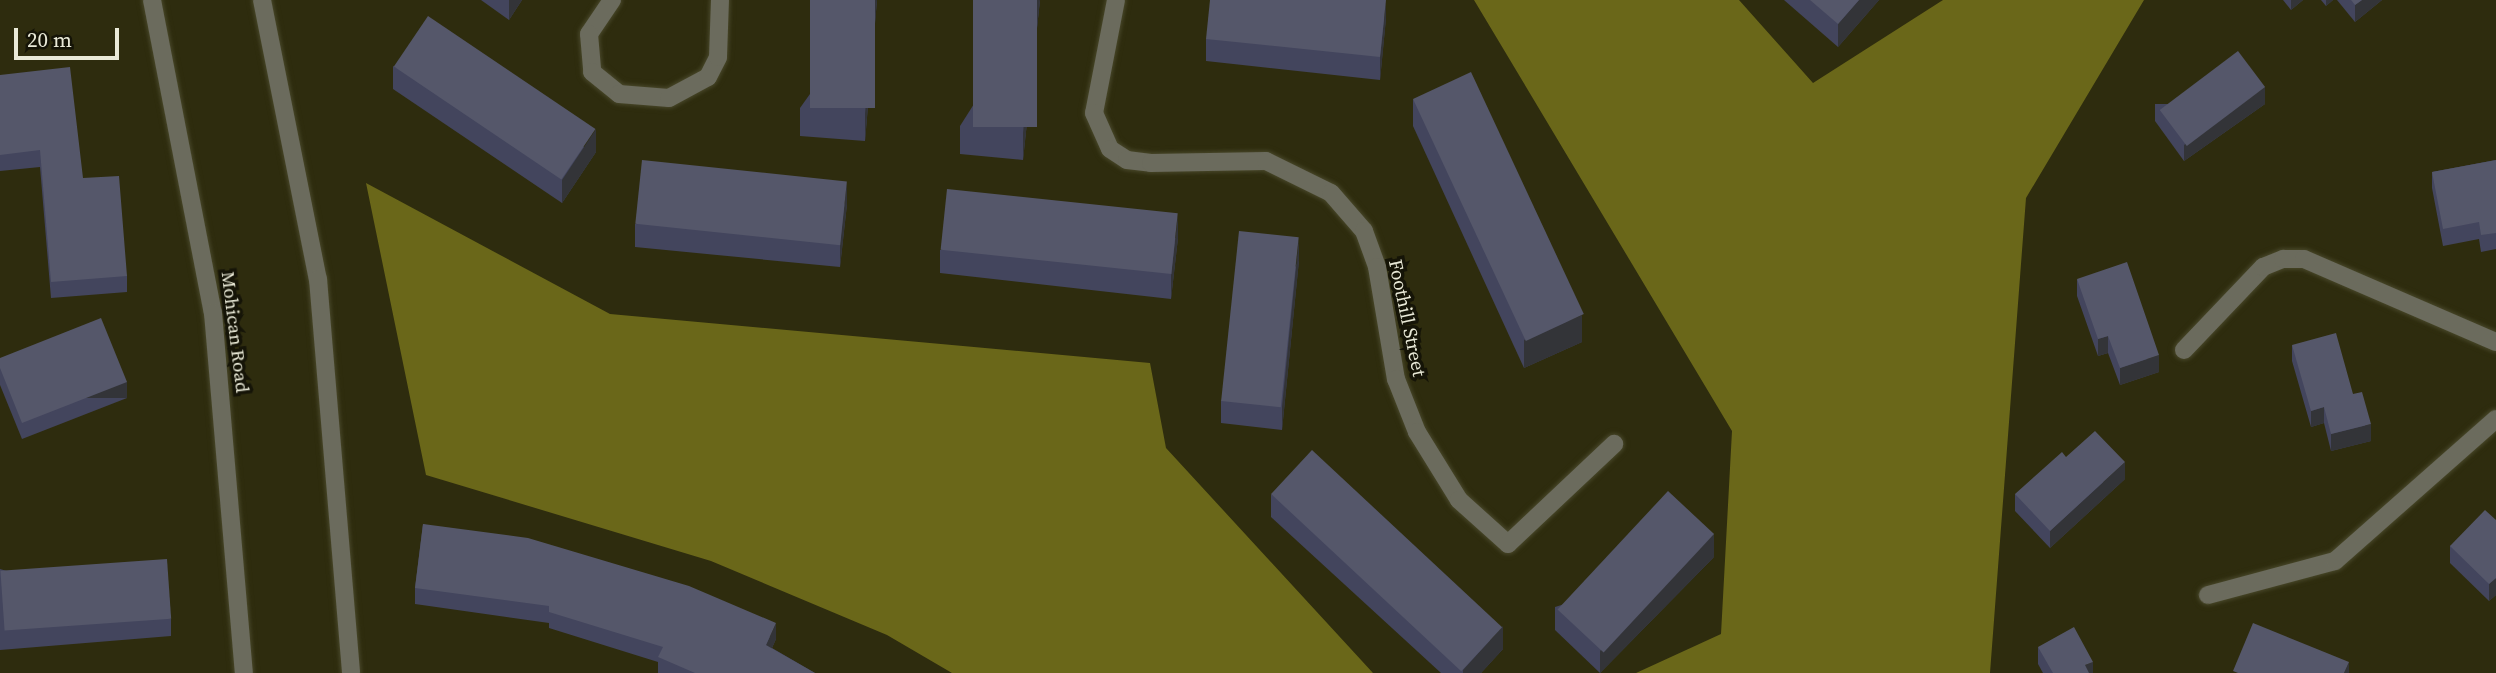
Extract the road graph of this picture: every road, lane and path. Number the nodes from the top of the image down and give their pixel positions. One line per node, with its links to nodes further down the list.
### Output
1 (152, 0): 11 (street, Mohican Road)
2 (262, 0): 12 (street)
3 (612, 0): 4 (street)
4 (720, 0)
5 (1116, 0): 9 (street, Foothill Street)
6 (2496, 342): 7 (street)
7 (2184, 350)
8 (2496, 419): 10 (street)
9 (1614, 444)
10 (2208, 595)
11 (243, 673)
12 (351, 673)

